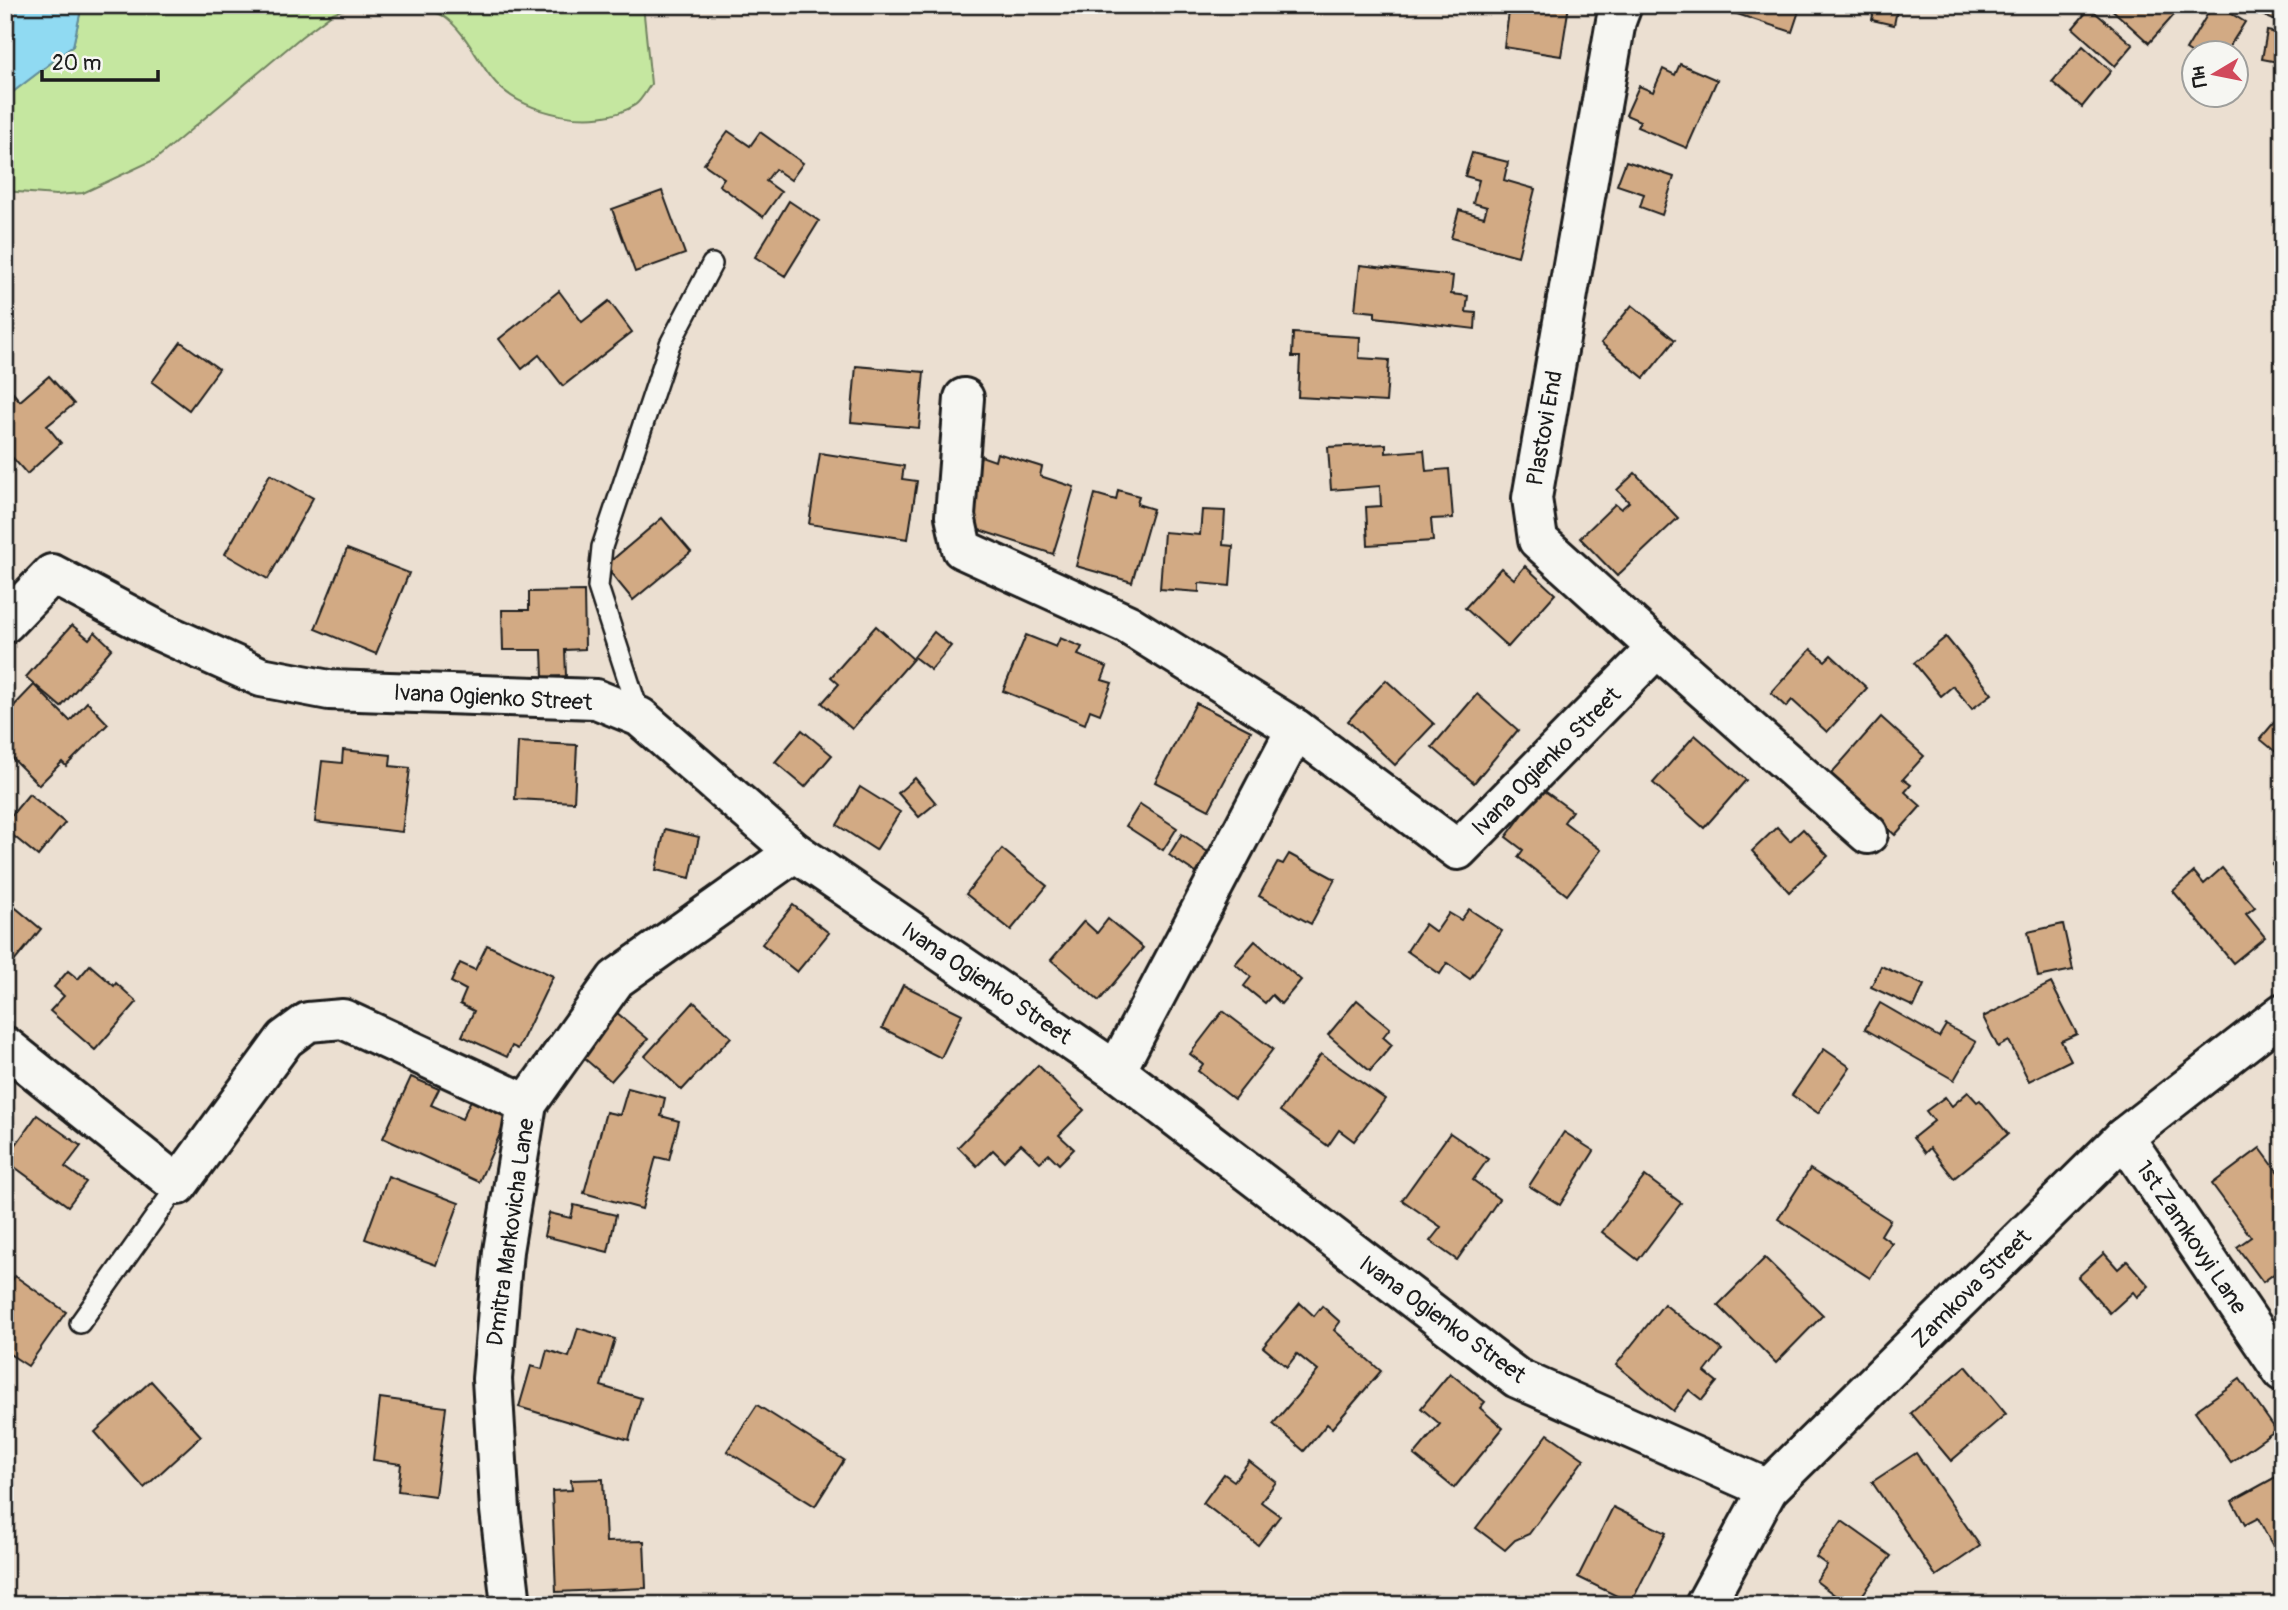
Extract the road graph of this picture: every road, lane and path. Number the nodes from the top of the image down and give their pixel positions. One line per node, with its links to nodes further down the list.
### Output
1 (1622, 5): 5 (street, Plastovi End)
2 (712, 264): 6 (lane)
3 (964, 398): 7 (street, Ivana Ogienko Street)
4 (5, 623): 6 (street, Ivana Ogienko Street)
5 (1657, 648): 7 (street, Ivana Ogienko Street); 8 (street, Plastovi End)
6 (640, 717): 9 (street, Ivana Ogienko Street)
7 (1296, 729): 12 (street)
8 (1868, 834)
9 (795, 852): 12 (street, Ivana Ogienko Street); 13 (street, Dmitra Markovicha Lane)
10 (2283, 1013): 14 (street, Zamkova Street)
11 (5, 1046): 15 (street)
12 (1116, 1071): 18 (street, Ivana Ogienko Street)
13 (527, 1104): 15 (street); 19 (street, Dmitra Markovicha Lane)
14 (2124, 1137): 17 (street, 1st Zamkovyi Lane); 18 (street, Zamkova Street)
15 (178, 1185): 16 (lane)
16 (80, 1324)
17 (2283, 1372)
18 (1768, 1489): 20 (street, Zamkova Street)
19 (511, 1605)
20 (1705, 1605)

